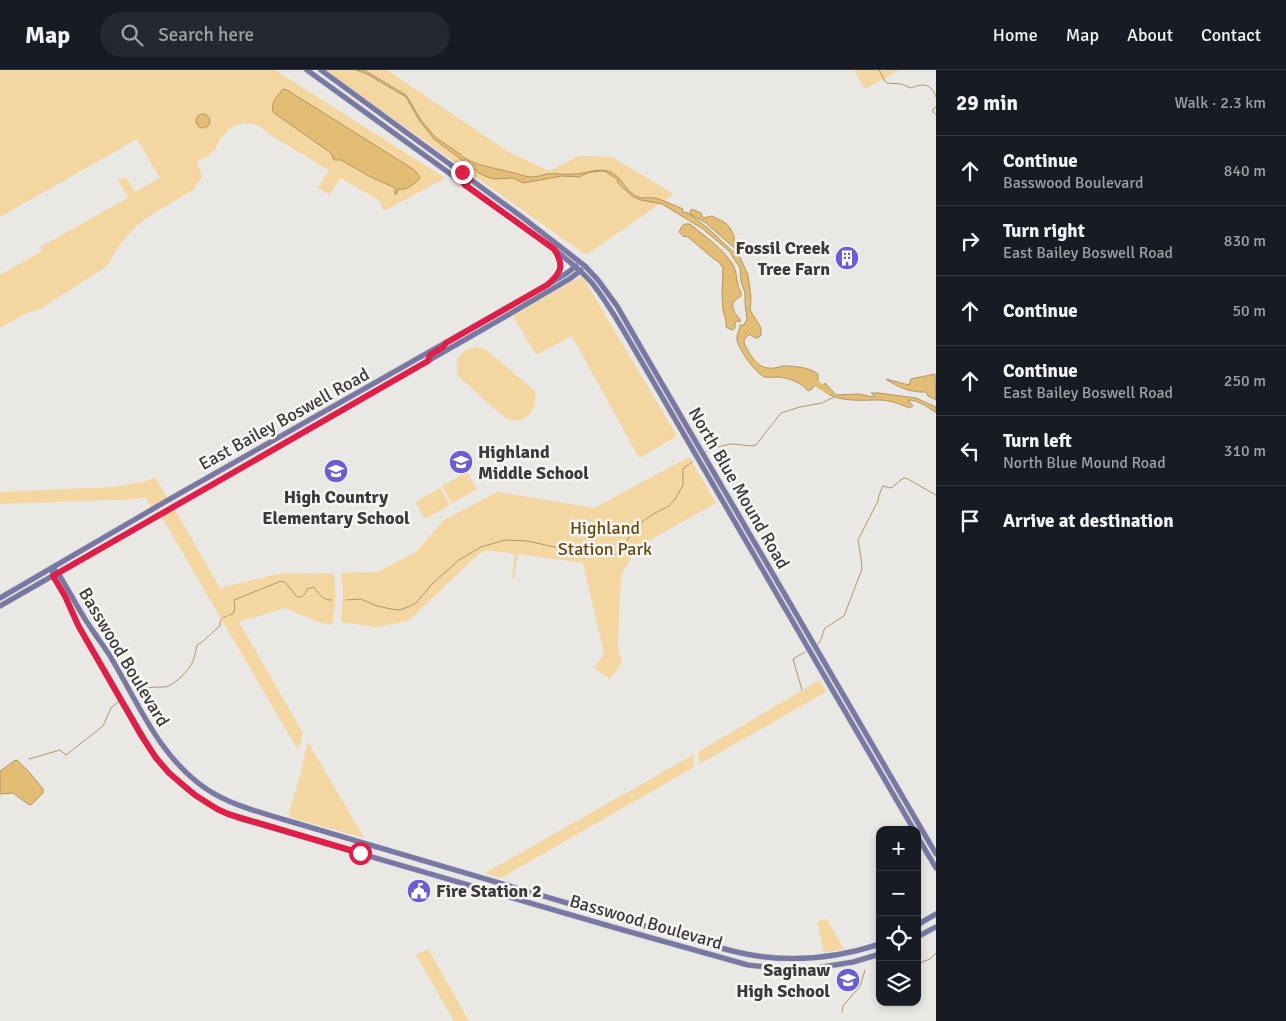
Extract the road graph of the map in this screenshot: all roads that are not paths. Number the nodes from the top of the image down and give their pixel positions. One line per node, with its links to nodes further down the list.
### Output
1 (307, 70): 4 (main road, North Blue Mound Road)
2 (321, 70): 3 (main road, North Blue Mound Road)
3 (470, 179): 4 (main road); 6 (main road, North Blue Mound Road)
4 (465, 185): 5 (main road, North Blue Mound Road)
5 (554, 249): 7 (main road, North Blue Mound Road); 10 (main road)
6 (580, 262): 7 (main road, East Bailey Boswell Road); 8 (main road, North Blue Mound Road)
7 (575, 266): 9 (main road, North Blue Mound Road); 10 (main road, East Bailey Boswell Road)
8 (585, 266): 9 (main road, East Bailey Boswell Road); 19 (main road, North Blue Mound Road)
9 (580, 271): 13 (main road, East Bailey Boswell Road); 15 (main road, North Blue Mound Road)
10 (547, 285): 11 (main road, East Bailey Boswell Road)
11 (470, 329): 12 (main road, East Bailey Boswell Road); 13 (main road)
12 (446, 343): 14 (main road); 16 (main road, East Bailey Boswell Road)
13 (450, 348): 14 (main road, East Bailey Boswell Road)
14 (429, 360): 17 (main road, East Bailey Boswell Road)
15 (651, 379): 19 (main road); 27 (main road, North Blue Mound Road)
16 (355, 395): 17 (main road); 18 (main road, East Bailey Boswell Road)
17 (358, 400): 20 (main road, East Bailey Boswell Road)
18 (336, 405): 20 (main road); 21 (main road, East Bailey Boswell Road)
19 (677, 409): 29 (main road, North Blue Mound Road)
20 (340, 411): 22 (main road, East Bailey Boswell Road)
21 (52, 568): 22 (main road, Basswood Boulevard); 23 (main road, East Bailey Boswell Road)
22 (56, 574): 25 (main road, East Bailey Boswell Road); 35 (main road, Basswood Boulevard); 36 (main road, Basswood Boulevard)
23 (8, 593): 24 (main road, East Bailey Boswell Road); 25 (main road)
24 (0, 598)
25 (11, 600): 26 (main road, East Bailey Boswell Road)
26 (0, 606)
27 (912, 826)
28 (921, 843): 30 (main road)
29 (936, 854)
30 (936, 868)
31 (936, 914): 32 (main road)
32 (921, 923)
33 (936, 927): 34 (main road)
34 (921, 935)
35 (876, 945)
36 (876, 955)

